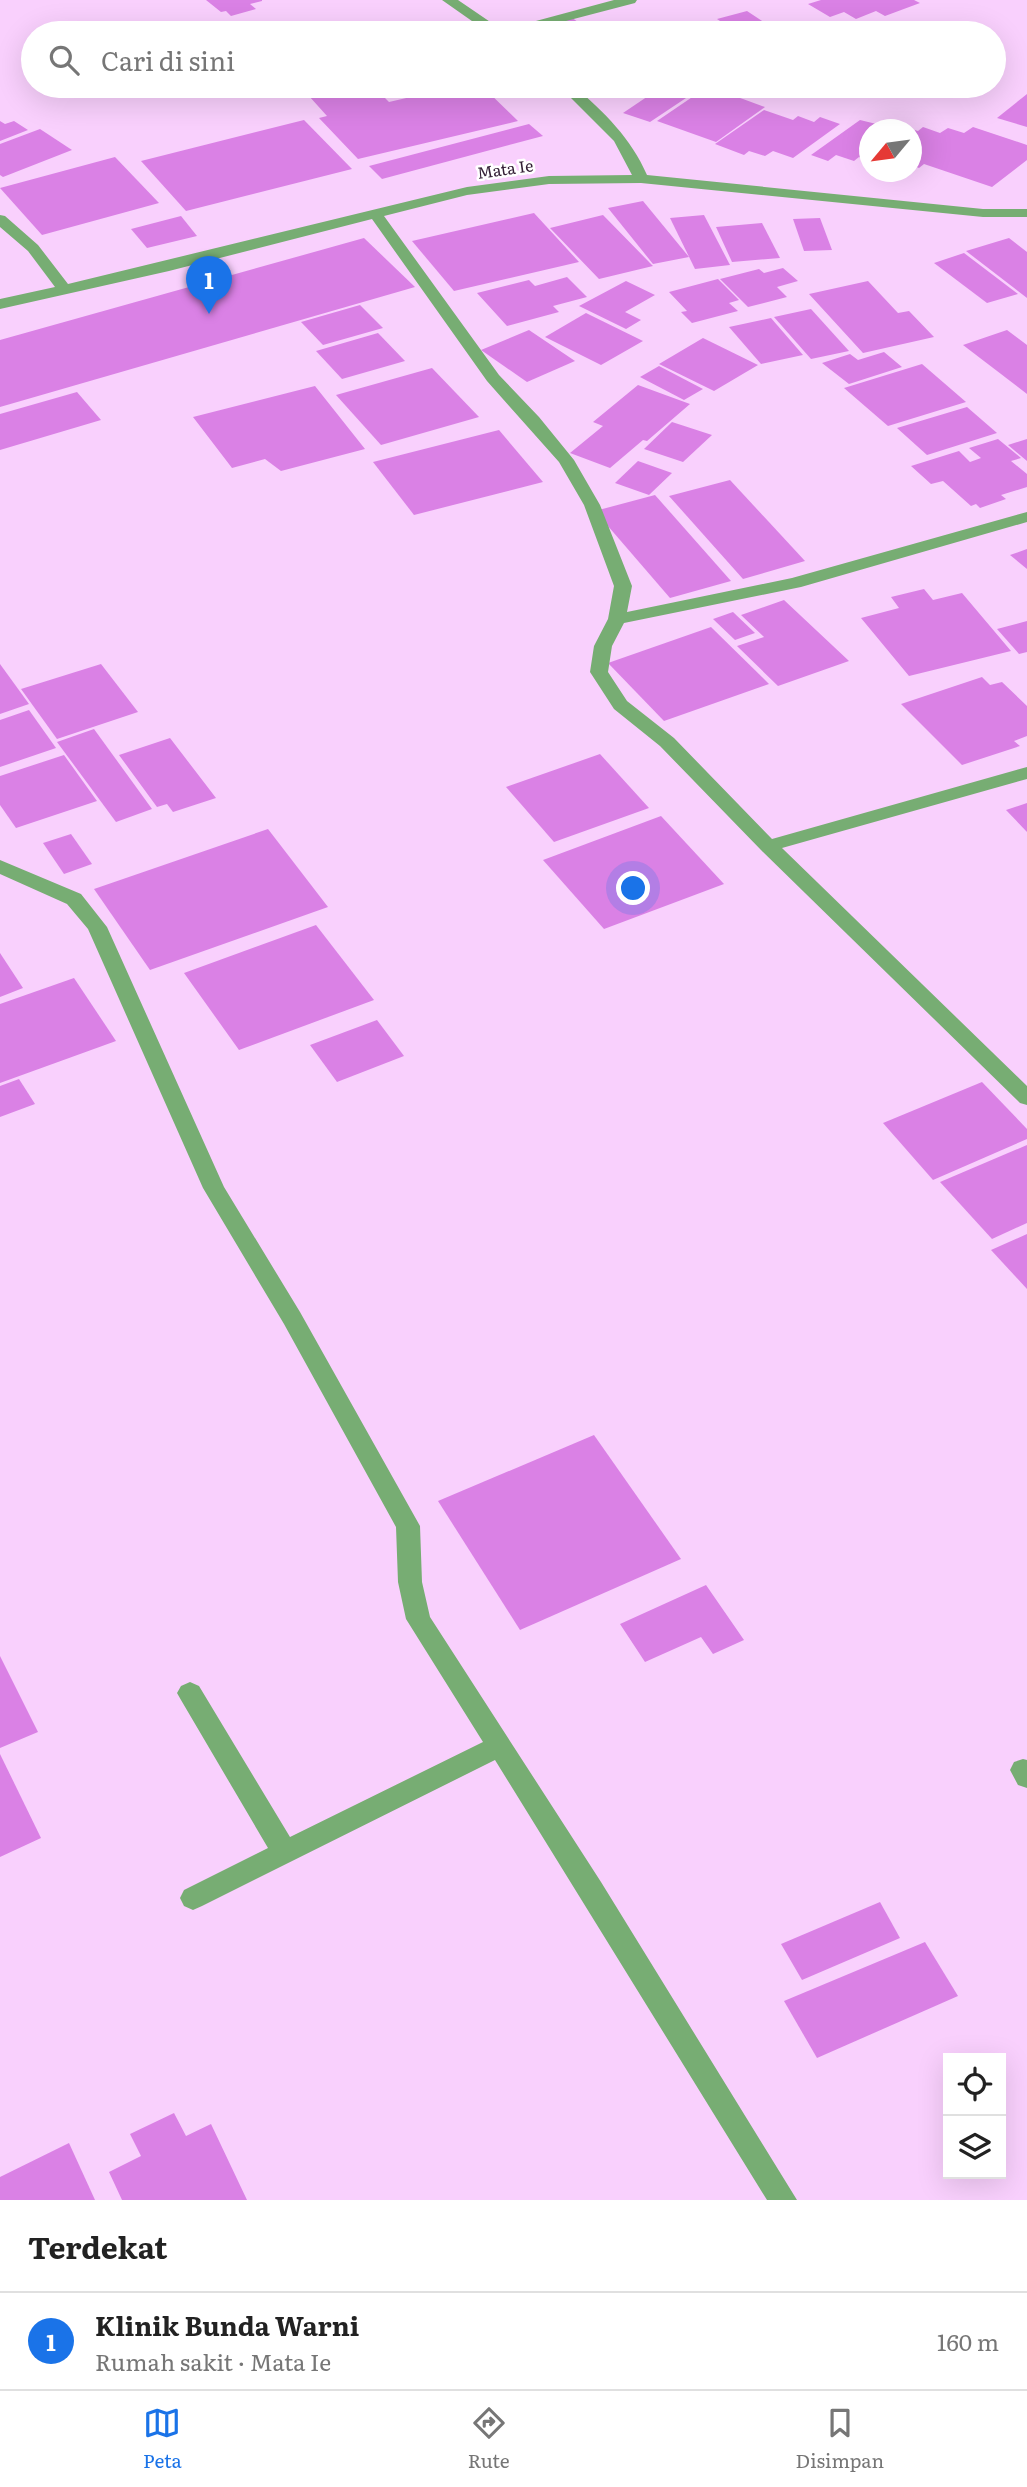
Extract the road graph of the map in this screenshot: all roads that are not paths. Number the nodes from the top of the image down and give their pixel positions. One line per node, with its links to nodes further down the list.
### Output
1 (449, 0): 3 (street)
2 (629, 0): 4 (street)
3 (480, 21)
4 (550, 21)
5 (579, 98): 6 (street)
6 (641, 178): 7 (street, Mata Ie); 8 (street, Mata Ie)
7 (1027, 213)
8 (376, 215): 10 (street, Mata Ie); 13 (street)
9 (0, 219): 10 (street)
10 (65, 290): 11 (street, Mata Ie)
11 (0, 304)
12 (1027, 517): 13 (street)
13 (617, 619): 15 (street)
14 (1027, 773): 15 (street)
15 (768, 846): 17 (street)
16 (0, 866): 19 (street)
17 (1027, 1098)
18 (190, 1693): 20 (street)
19 (499, 1746): 20 (street); 22 (street)
20 (285, 1853): 21 (street)
21 (194, 1898)
22 (783, 2200)

